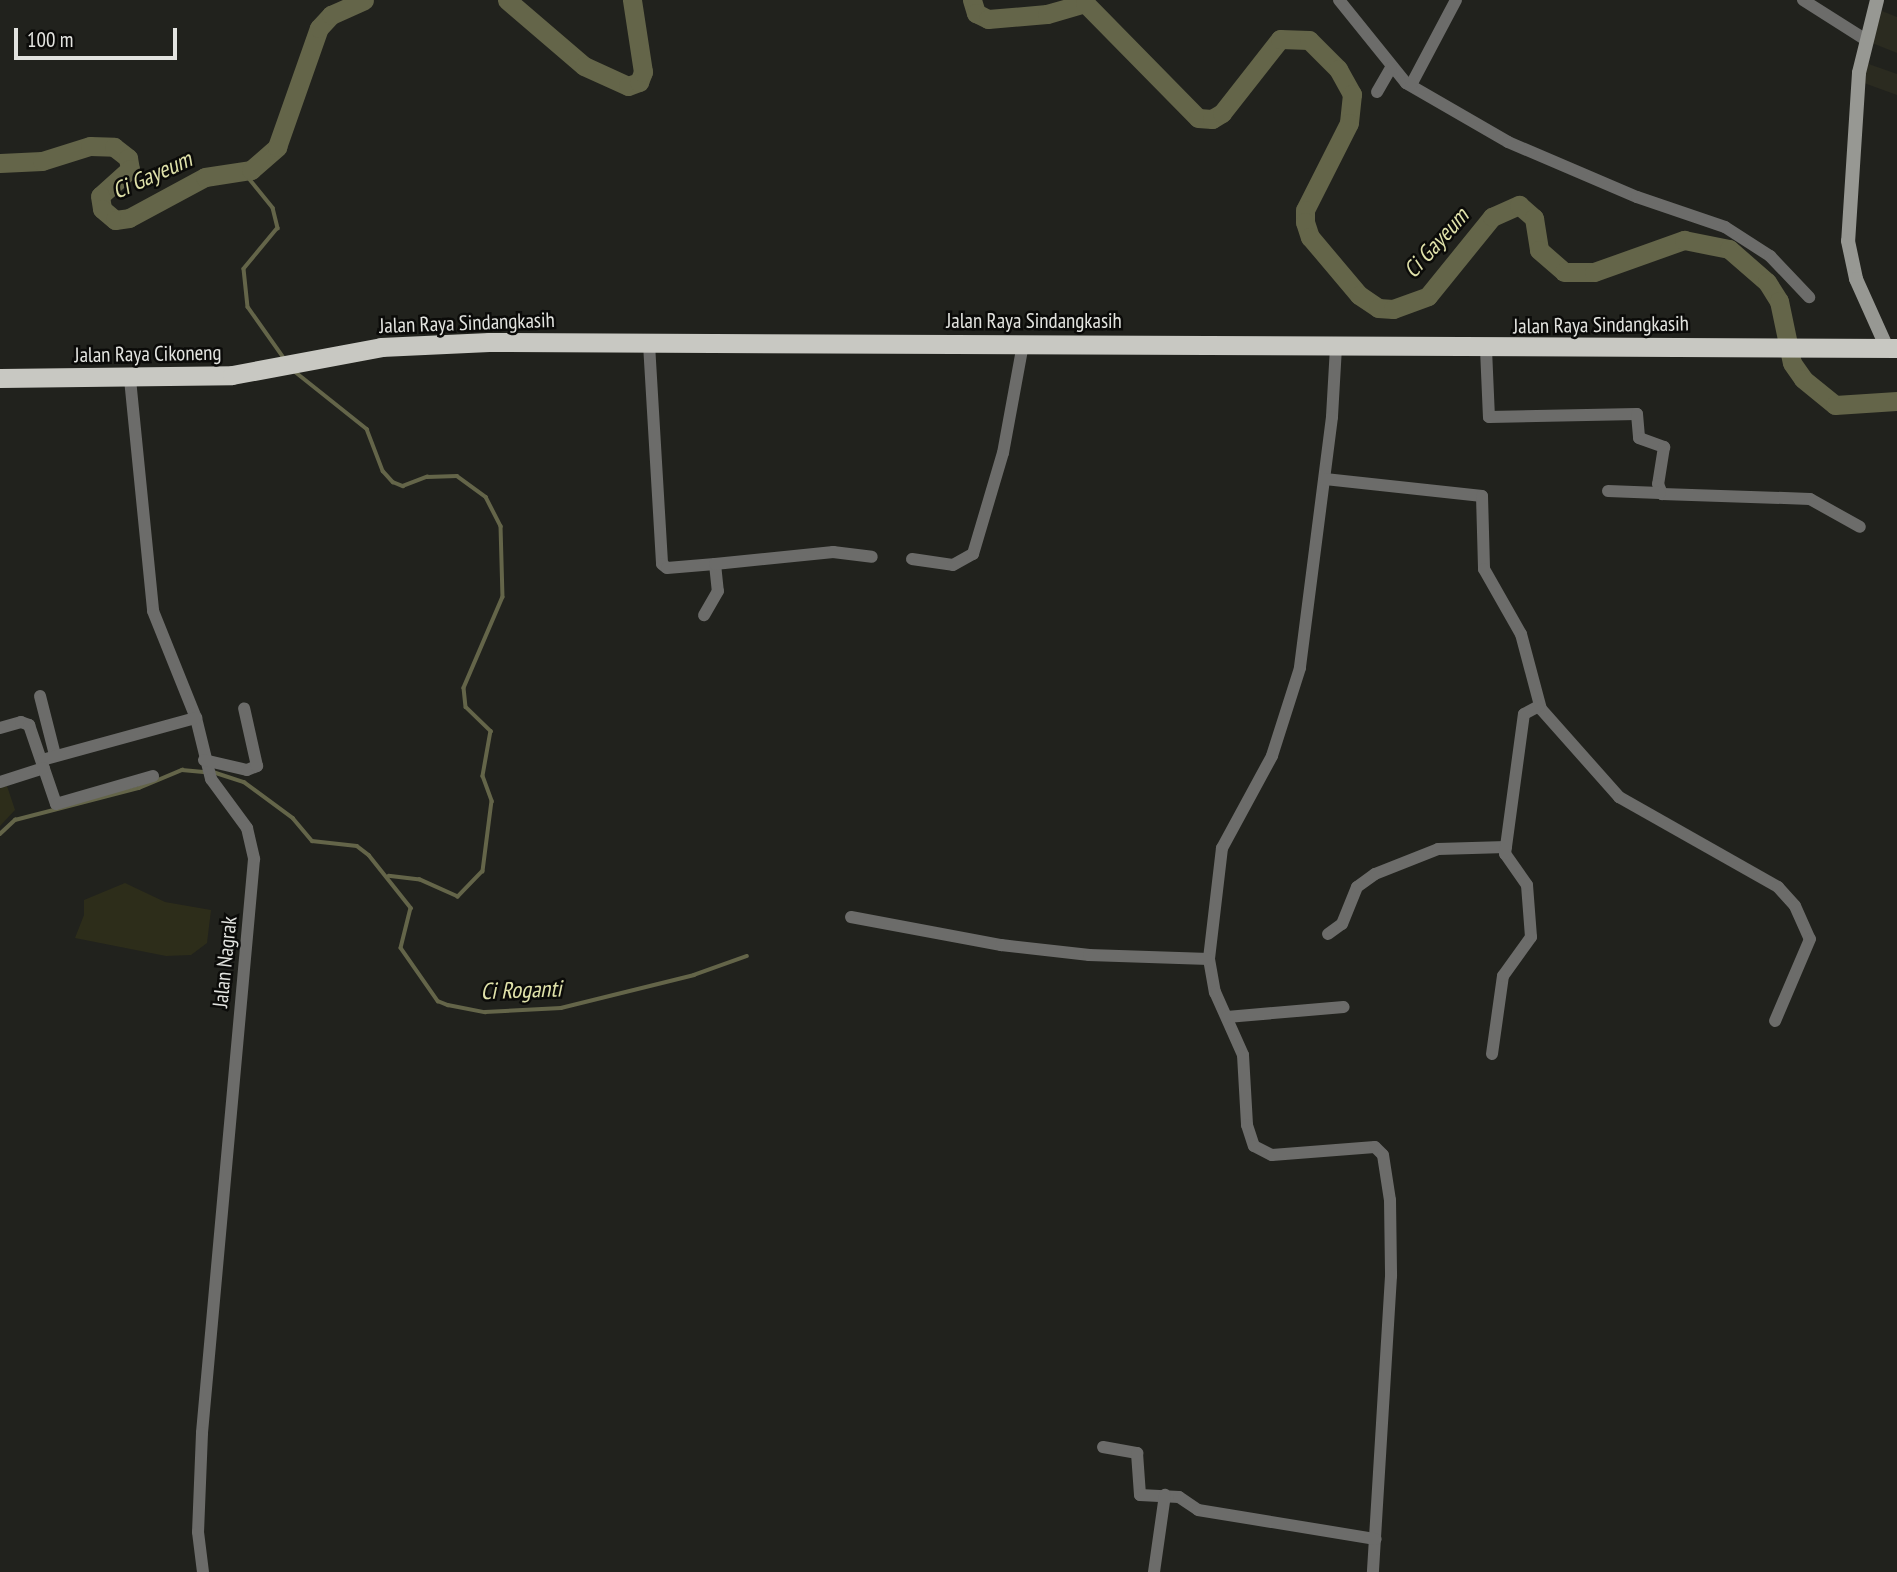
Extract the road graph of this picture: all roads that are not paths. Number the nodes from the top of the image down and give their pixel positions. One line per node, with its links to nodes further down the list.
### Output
1 (1339, 0): 6 (street)
2 (1456, 0): 7 (street)
3 (1803, 0): 5 (street)
4 (1877, 0): 5 (main road)
5 (1866, 40): 13 (main road)
6 (1391, 68): 7 (street); 8 (street)
7 (1411, 85): 9 (street)
8 (1377, 92)
9 (1809, 297)
10 (649, 344): 11 (highway, Jalan Raya Sindangkasih); 15 (highway, Jalan Raya Sindangkasih); 24 (street)
11 (1023, 344): 12 (highway, Jalan Raya Sindangkasih); 23 (street)
12 (1336, 347): 14 (highway, Jalan Raya Sindangkasih); 18 (street)
13 (1892, 348): 14 (highway, Jalan Raya Sindangkasih)
14 (1486, 349): 20 (street)
15 (287, 367): 17 (highway, Jalan Raya Cikoneng)
16 (0, 378): 17 (highway, Jalan Raya Cikoneng)
17 (130, 379): 29 (street, Jalan Nagrak)
18 (1325, 479): 27 (street); 41 (street)
19 (1608, 491): 20 (street)
20 (1660, 493): 21 (street)
21 (1860, 527)
22 (872, 557): 24 (street)
23 (912, 559)
24 (715, 564): 25 (street)
25 (704, 615)
26 (40, 696): 30 (street)
27 (1539, 706): 38 (street); 44 (street)
28 (244, 708): 34 (street)
29 (196, 718): 33 (street); 34 (street, Jalan Nagrak)
30 (43, 720): 31 (street); 33 (street)
31 (29, 725): 32 (street); 35 (street)
32 (0, 728)
33 (55, 755): 35 (street)
34 (204, 760): 49 (street, Jalan Nagrak)
35 (43, 764): 36 (street); 37 (street)
36 (153, 776)
37 (0, 782)
38 (1506, 847): 40 (street); 45 (street)
39 (850, 917): 41 (street)
40 (1328, 934)
41 (1209, 960): 43 (street)
42 (1344, 1007): 43 (street)
43 (1227, 1017): 48 (street)
44 (1775, 1021)
45 (1492, 1054)
46 (1102, 1447): 47 (street)
47 (1165, 1495): 48 (street); 50 (street)
48 (1376, 1539): 51 (street)
49 (203, 1572)
50 (1154, 1572)
51 (1373, 1572)

